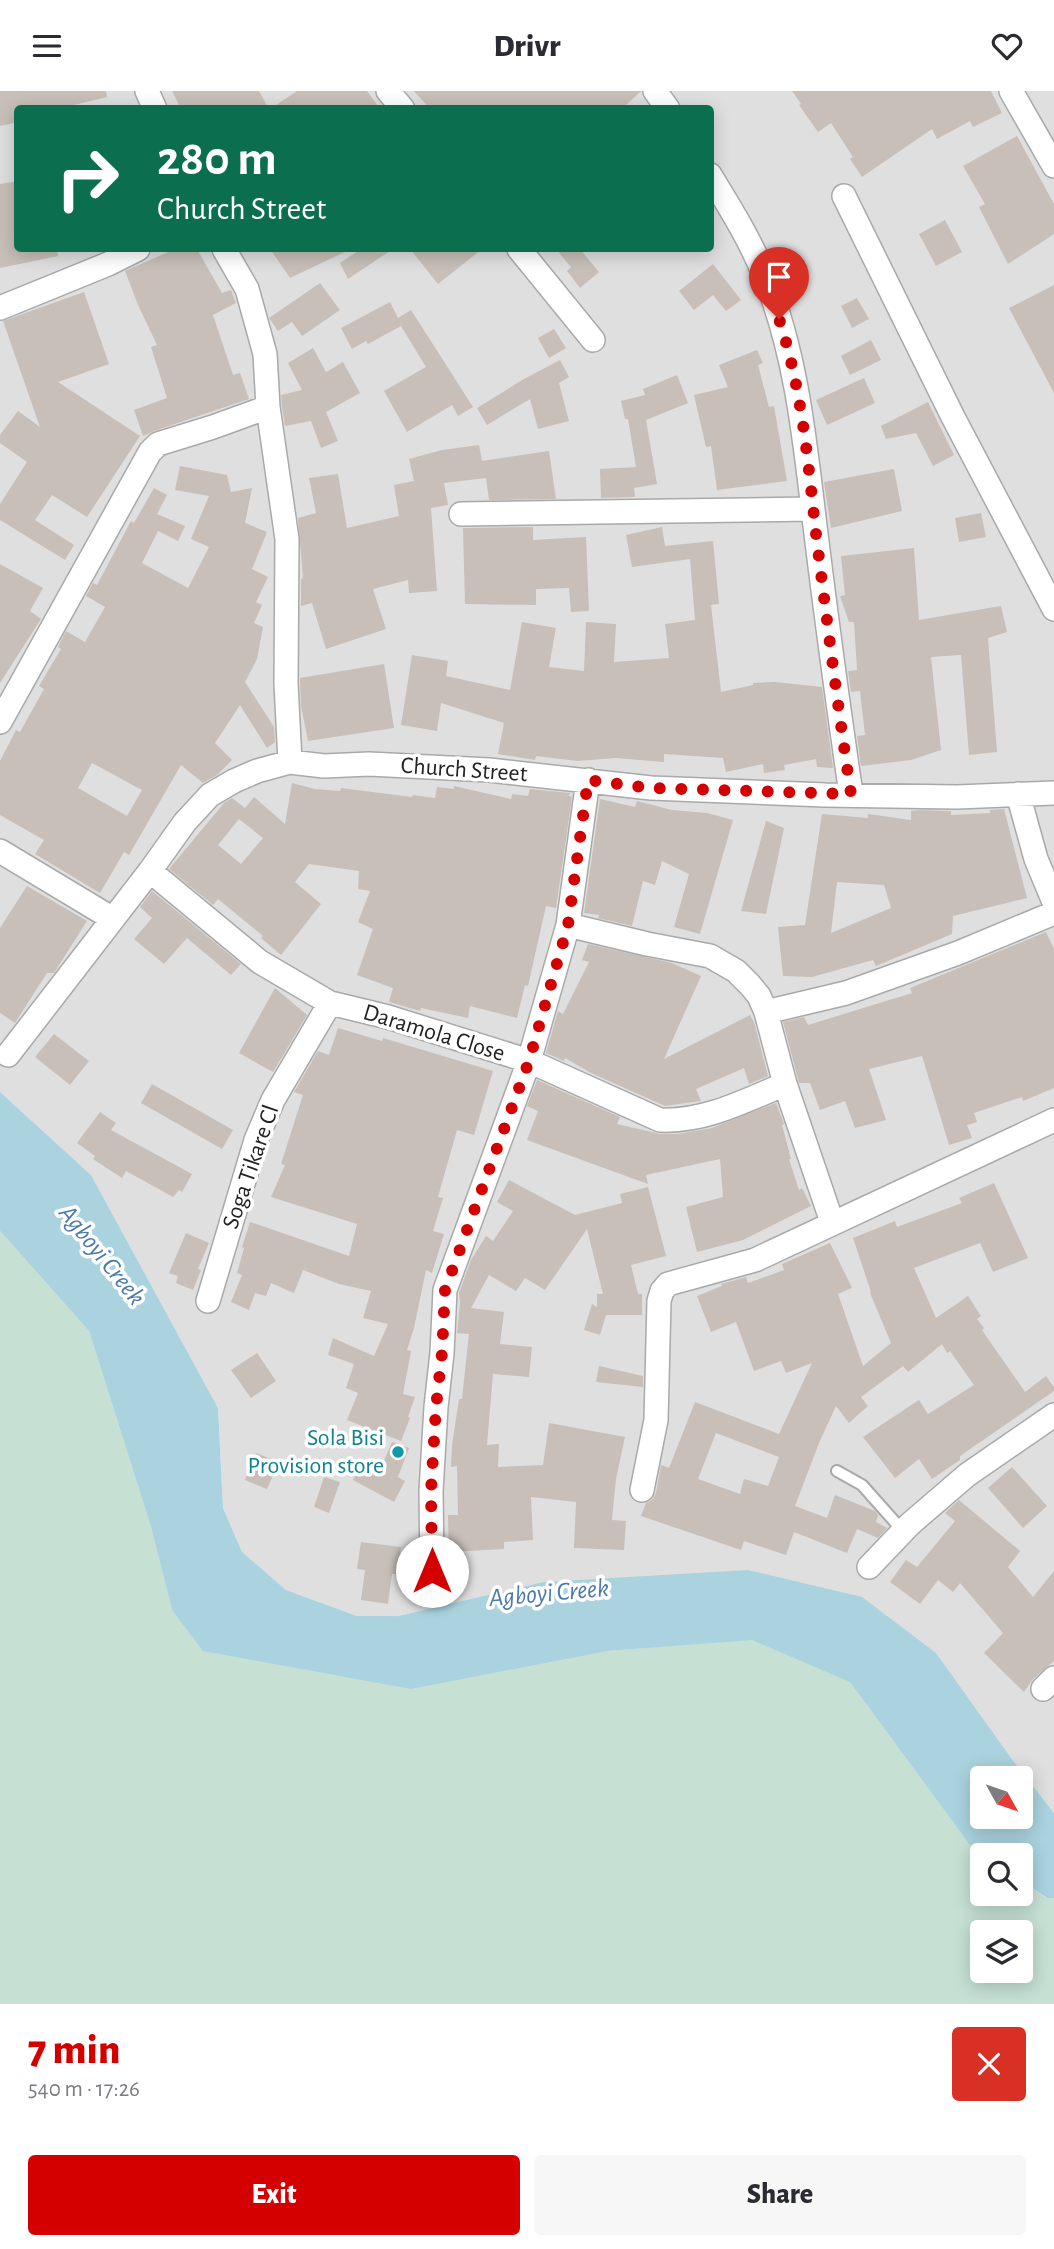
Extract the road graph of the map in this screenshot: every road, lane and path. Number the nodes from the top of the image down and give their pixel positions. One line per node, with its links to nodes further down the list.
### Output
1 (388, 91): 3 (street)
2 (1011, 91): 4 (street)
3 (400, 105)
4 (1054, 166)
5 (714, 182): 13 (street)
6 (844, 196): 15 (street)
7 (132, 252): 10 (street)
8 (226, 252): 12 (street)
9 (521, 252): 11 (street)
10 (0, 308)
11 (593, 341)
12 (268, 408): 16 (street); 17 (street)
13 (813, 509): 14 (street); 20 (street)
14 (461, 514)
15 (1054, 609)
16 (0, 722)
17 (290, 762): 18 (street, Church Street); 23 (street, Church Street)
18 (588, 780): 20 (street, Church Street); 27 (street)
19 (1054, 793): 21 (street, Church Street)
20 (851, 794): 21 (street, Church Street)
21 (1018, 794): 24 (street)
22 (0, 851): 26 (street)
23 (150, 871): 26 (street, Church Street); 28 (street, Daramola Close)
24 (1054, 902)
25 (1054, 913): 29 (street)
26 (113, 919): 30 (street, Church Street)
27 (568, 925): 29 (street); 31 (street)
28 (330, 1003): 31 (street, Daramola Close); 35 (street, Soga Tikare Cl)
29 (766, 1011): 32 (street)
30 (8, 1055)
31 (529, 1061): 32 (street, Daramola Close); 41 (street)
32 (785, 1084): 34 (street)
33 (1054, 1120): 34 (street)
34 (832, 1222): 38 (street)
35 (208, 1301)
36 (1054, 1415): 39 (street)
37 (837, 1471): 39 (lane)
38 (642, 1490)
39 (904, 1531): 40 (street)
40 (869, 1567)
41 (432, 1571)

